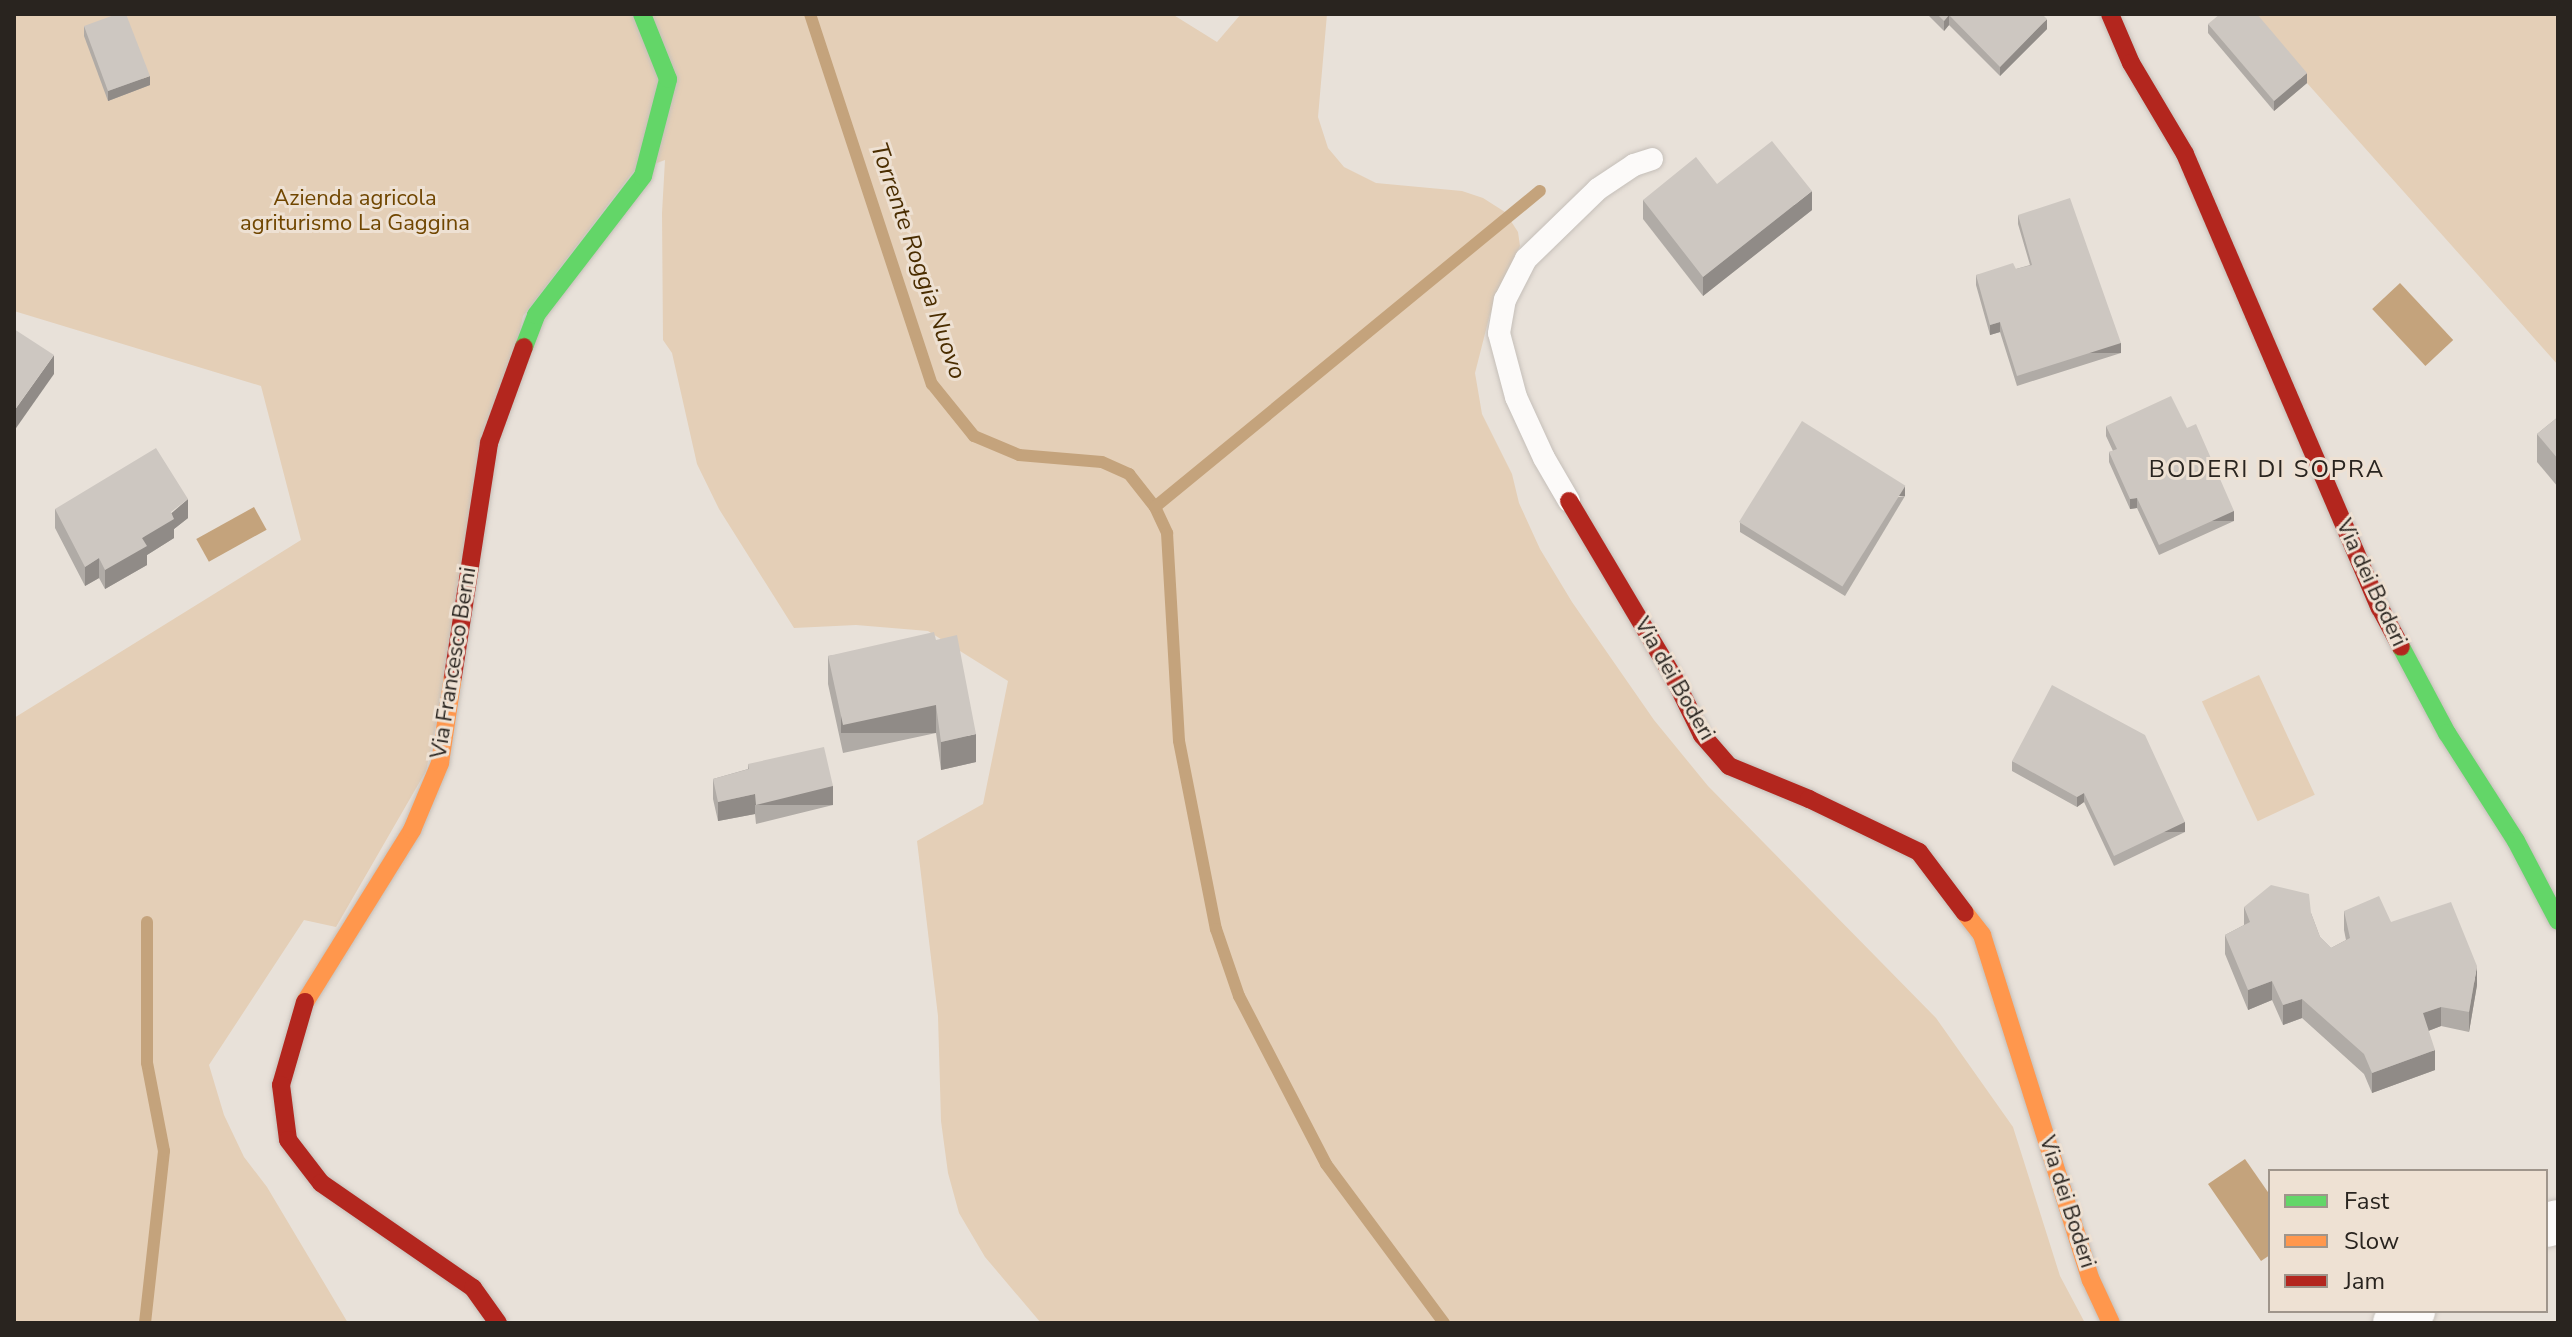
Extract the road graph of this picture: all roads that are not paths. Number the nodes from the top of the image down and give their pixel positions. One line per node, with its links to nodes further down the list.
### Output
1 (642, 14): 6 (street, Via Francesco Berni)
2 (2110, 14): 5 (street, Via dei Boderi)
3 (1652, 159): 4 (lane, Via dei Boderi)
4 (1569, 501): 7 (street, Via dei Boderi)
5 (2558, 921)
6 (498, 1323)
7 (2111, 1323)

